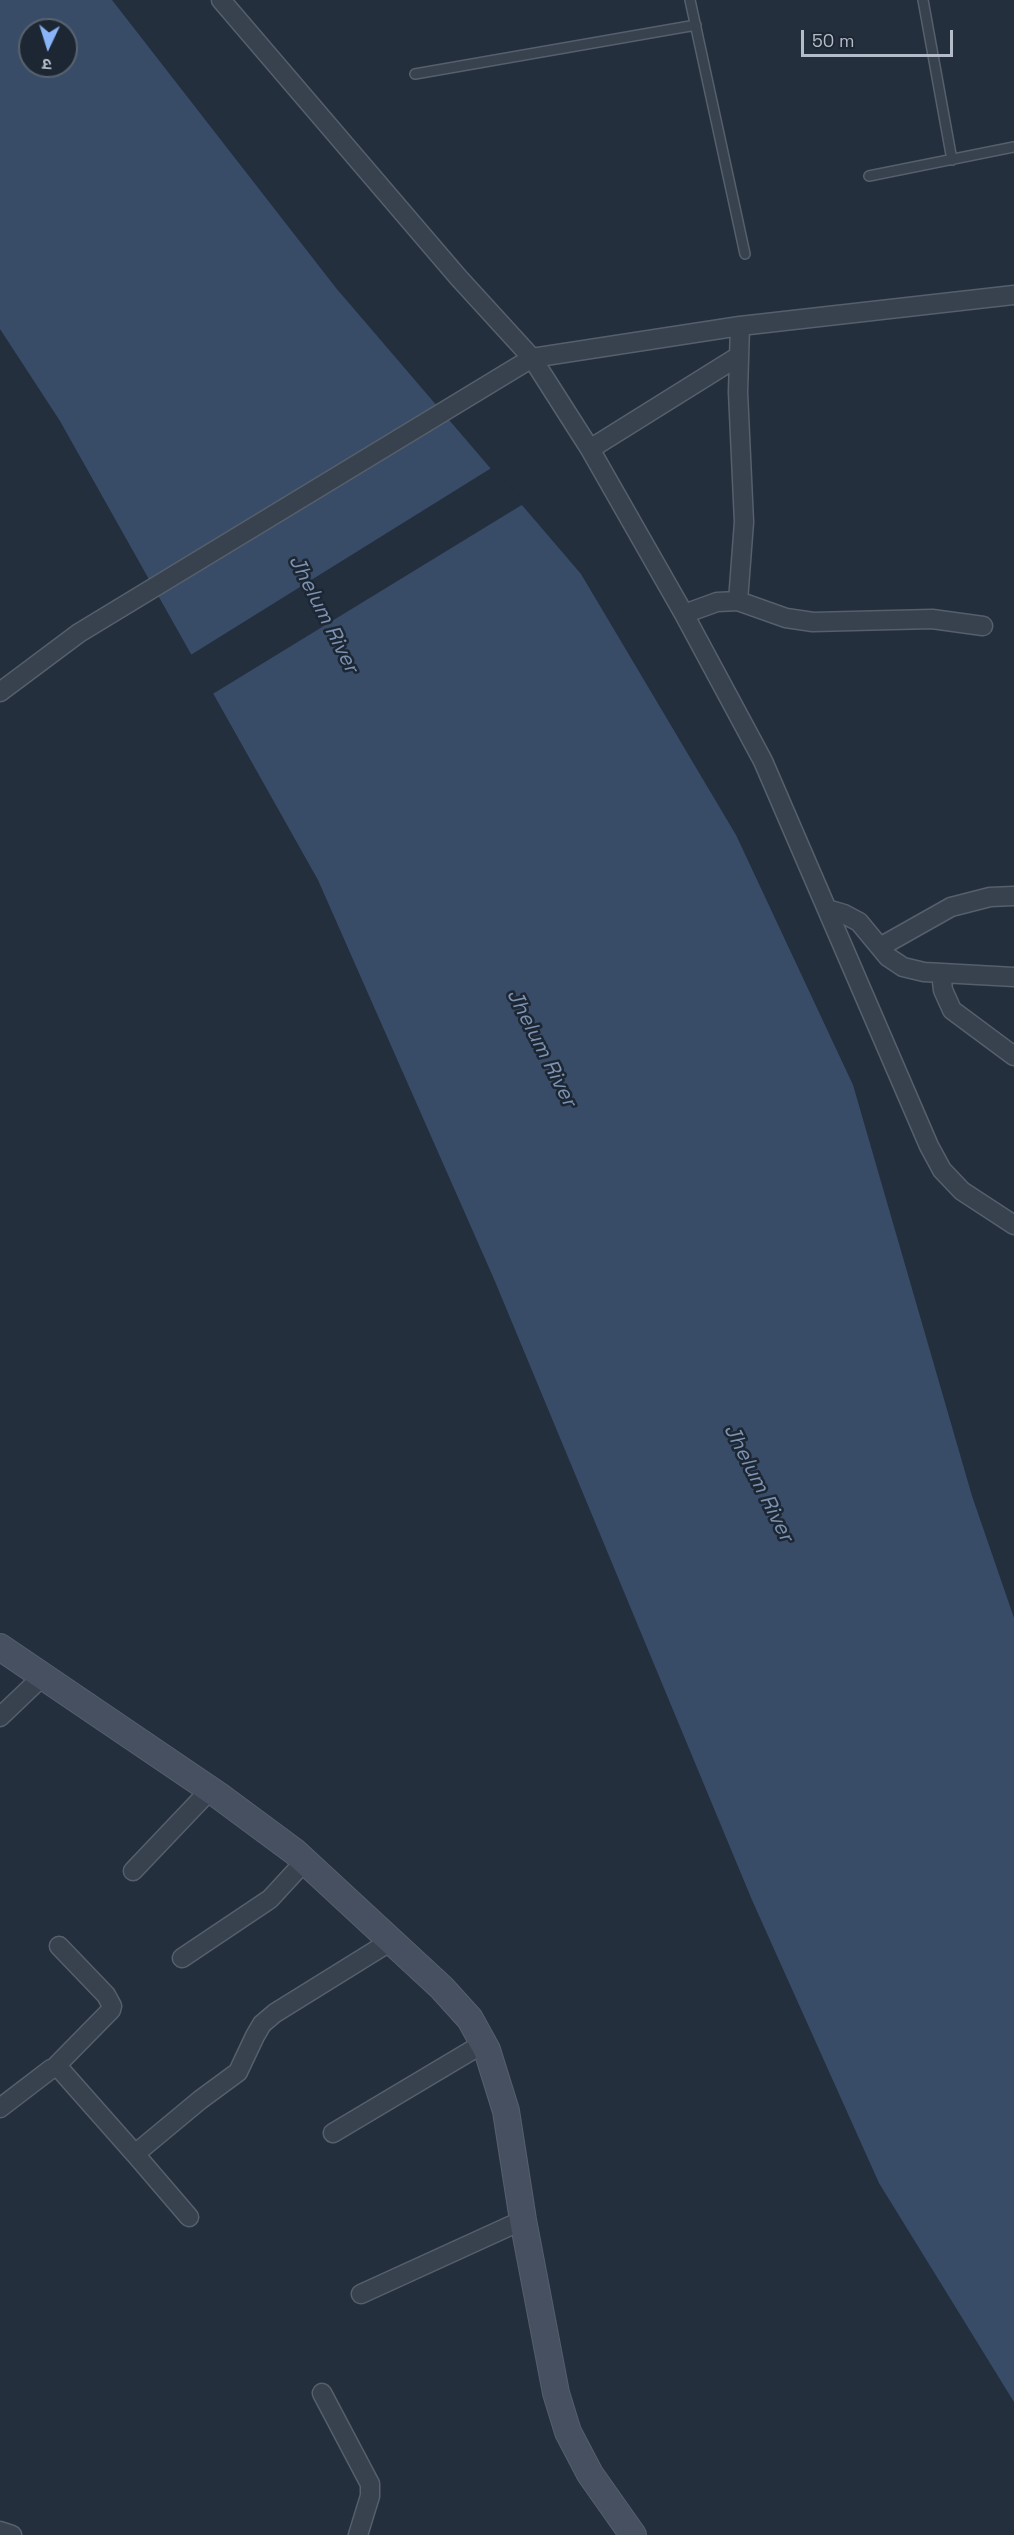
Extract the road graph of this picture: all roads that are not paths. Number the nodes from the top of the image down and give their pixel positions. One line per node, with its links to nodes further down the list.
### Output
1 (221, 0): 13 (street)
2 (690, 0): 4 (lane)
3 (923, 0): 7 (lane)
4 (696, 25): 5 (lane); 9 (lane)
5 (415, 74)
6 (1014, 147): 7 (lane)
7 (952, 160): 8 (lane)
8 (869, 176)
9 (745, 254)
10 (1014, 295): 11 (street)
11 (740, 326): 12 (street); 13 (street)
12 (738, 356): 14 (street); 15 (street)
13 (532, 358): 14 (street); 18 (street)
14 (590, 449): 16 (street)
15 (738, 601): 16 (street); 17 (street)
16 (684, 614): 20 (street)
17 (983, 626)
18 (0, 692)
19 (1014, 896): 21 (street)
20 (827, 909): 21 (street); 25 (street)
21 (880, 946): 22 (street)
22 (941, 973): 23 (street); 24 (street)
23 (1014, 977)
24 (1014, 1056)
25 (1014, 1225)
26 (0, 1647): 27 (street)
27 (43, 1676): 28 (street); 29 (street)
28 (0, 1717)
29 (210, 1790): 30 (street); 31 (street)
30 (305, 1861): 32 (street); 34 (street)
31 (133, 1871)
32 (391, 1941): 35 (street); 39 (street)
33 (59, 1946): 36 (street)
34 (182, 1958)
35 (483, 2043): 38 (street); 41 (street)
36 (54, 2068): 37 (street); 39 (street)
37 (0, 2108)
38 (333, 2133)
39 (135, 2154): 40 (street)
40 (189, 2217)
41 (523, 2220): 42 (street); 47 (street)
42 (361, 2295)
43 (322, 2393): 46 (street)
44 (0, 2531): 45 (street)
45 (12, 2535)
46 (358, 2535)
47 (633, 2535)

